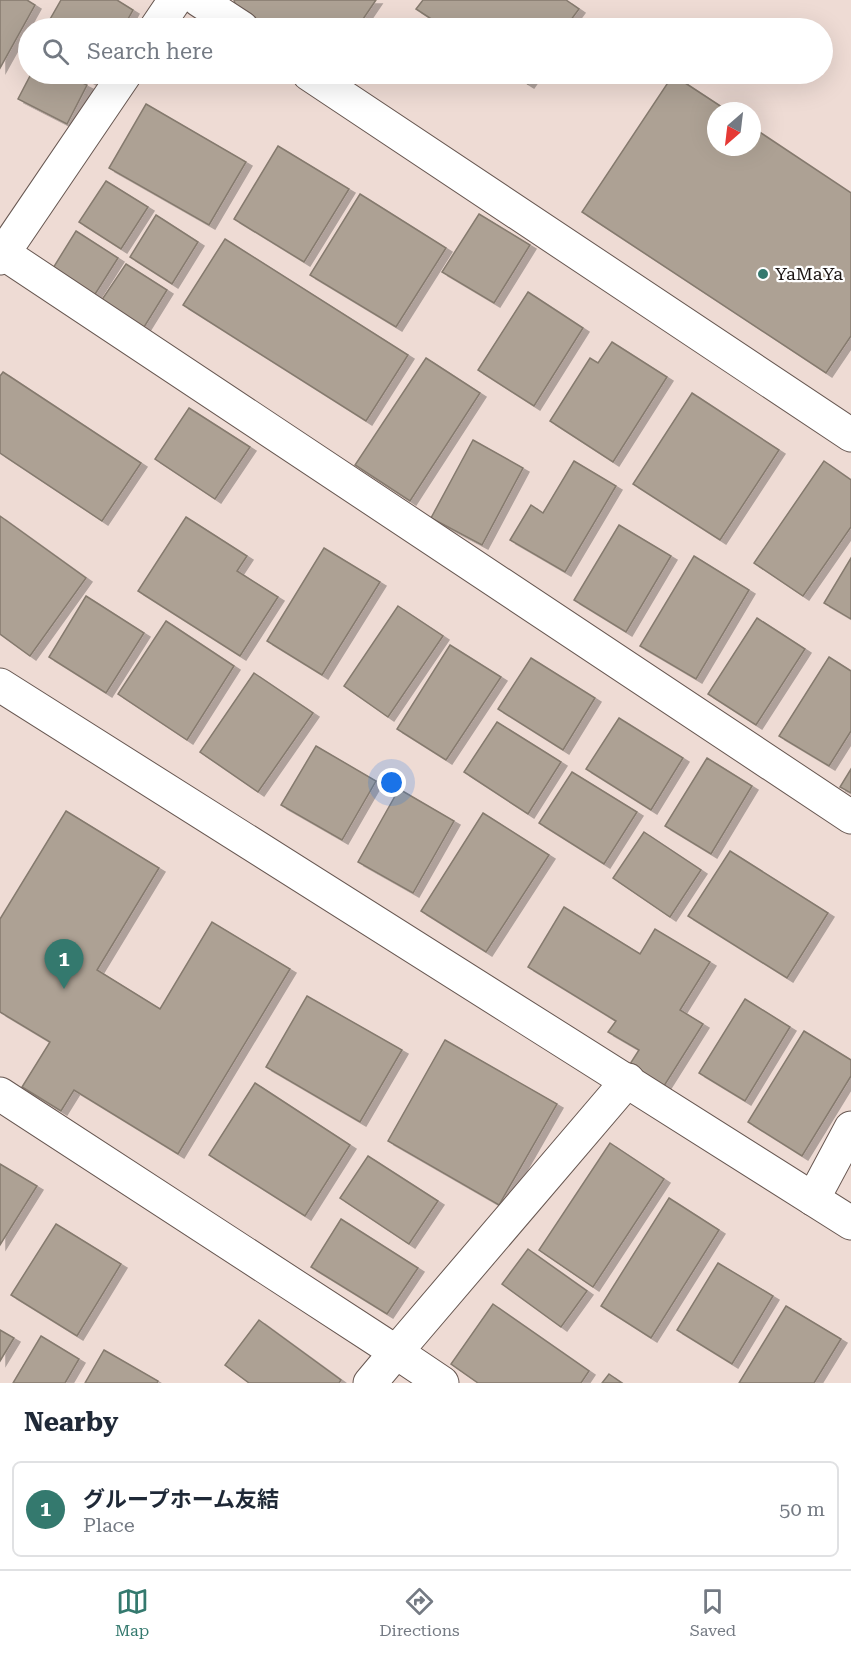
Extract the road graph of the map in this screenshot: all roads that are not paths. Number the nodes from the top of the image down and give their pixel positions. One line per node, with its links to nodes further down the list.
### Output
1 (175, 0): 3 (street)
2 (199, 0): 4 (street)
3 (163, 18)
4 (227, 18)
5 (118, 84): 7 (street)
6 (324, 84): 8 (street)
7 (2, 256): 10 (street)
8 (851, 435)
9 (0, 685): 11 (street)
10 (851, 817)
11 (628, 1080): 14 (street); 16 (street)
12 (0, 1094): 16 (street)
13 (851, 1128): 14 (street)
14 (813, 1199): 15 (street)
15 (851, 1223)
16 (396, 1352): 17 (street); 18 (street)
17 (370, 1383)
18 (442, 1383)

